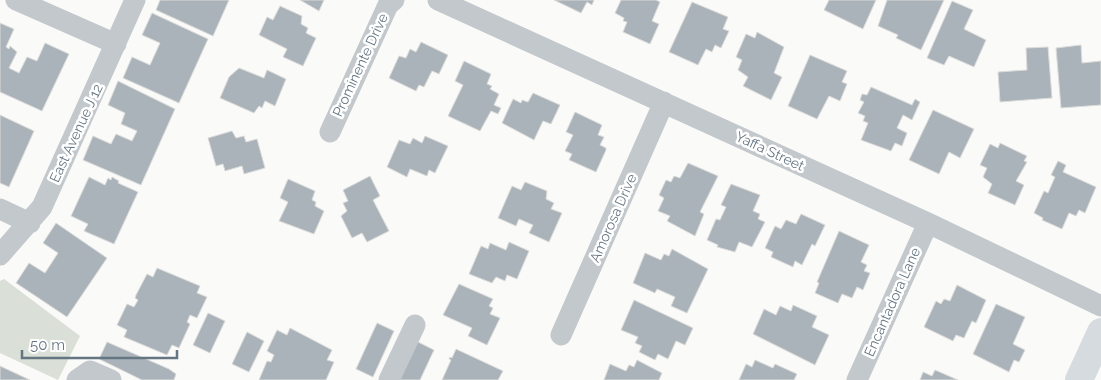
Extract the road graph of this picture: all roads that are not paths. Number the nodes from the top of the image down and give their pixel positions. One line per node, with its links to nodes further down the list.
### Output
1 (16, 0): 5 (street)
2 (135, 0): 5 (street, East Avenue J 12)
3 (394, 0): 7 (street, Prominente Drive)
4 (438, 0): 6 (street, Yaffa Street)
5 (116, 44): 9 (street, East Avenue J 12)
6 (664, 102): 10 (street, Yaffa Street); 15 (street, Amorosa Drive)
7 (330, 132)
8 (0, 209): 9 (street)
9 (30, 223): 11 (street, East Avenue J 12)
10 (928, 223): 12 (street, Yaffa Street); 19 (street, Encantadora Lane)
11 (0, 255)
12 (1101, 306)
13 (415, 324): 18 (street)
14 (1101, 332): 20 (main road)
15 (561, 335)
16 (77, 380): 17 (street)
17 (111, 380)
18 (389, 380)
19 (857, 380)
20 (1079, 380)

